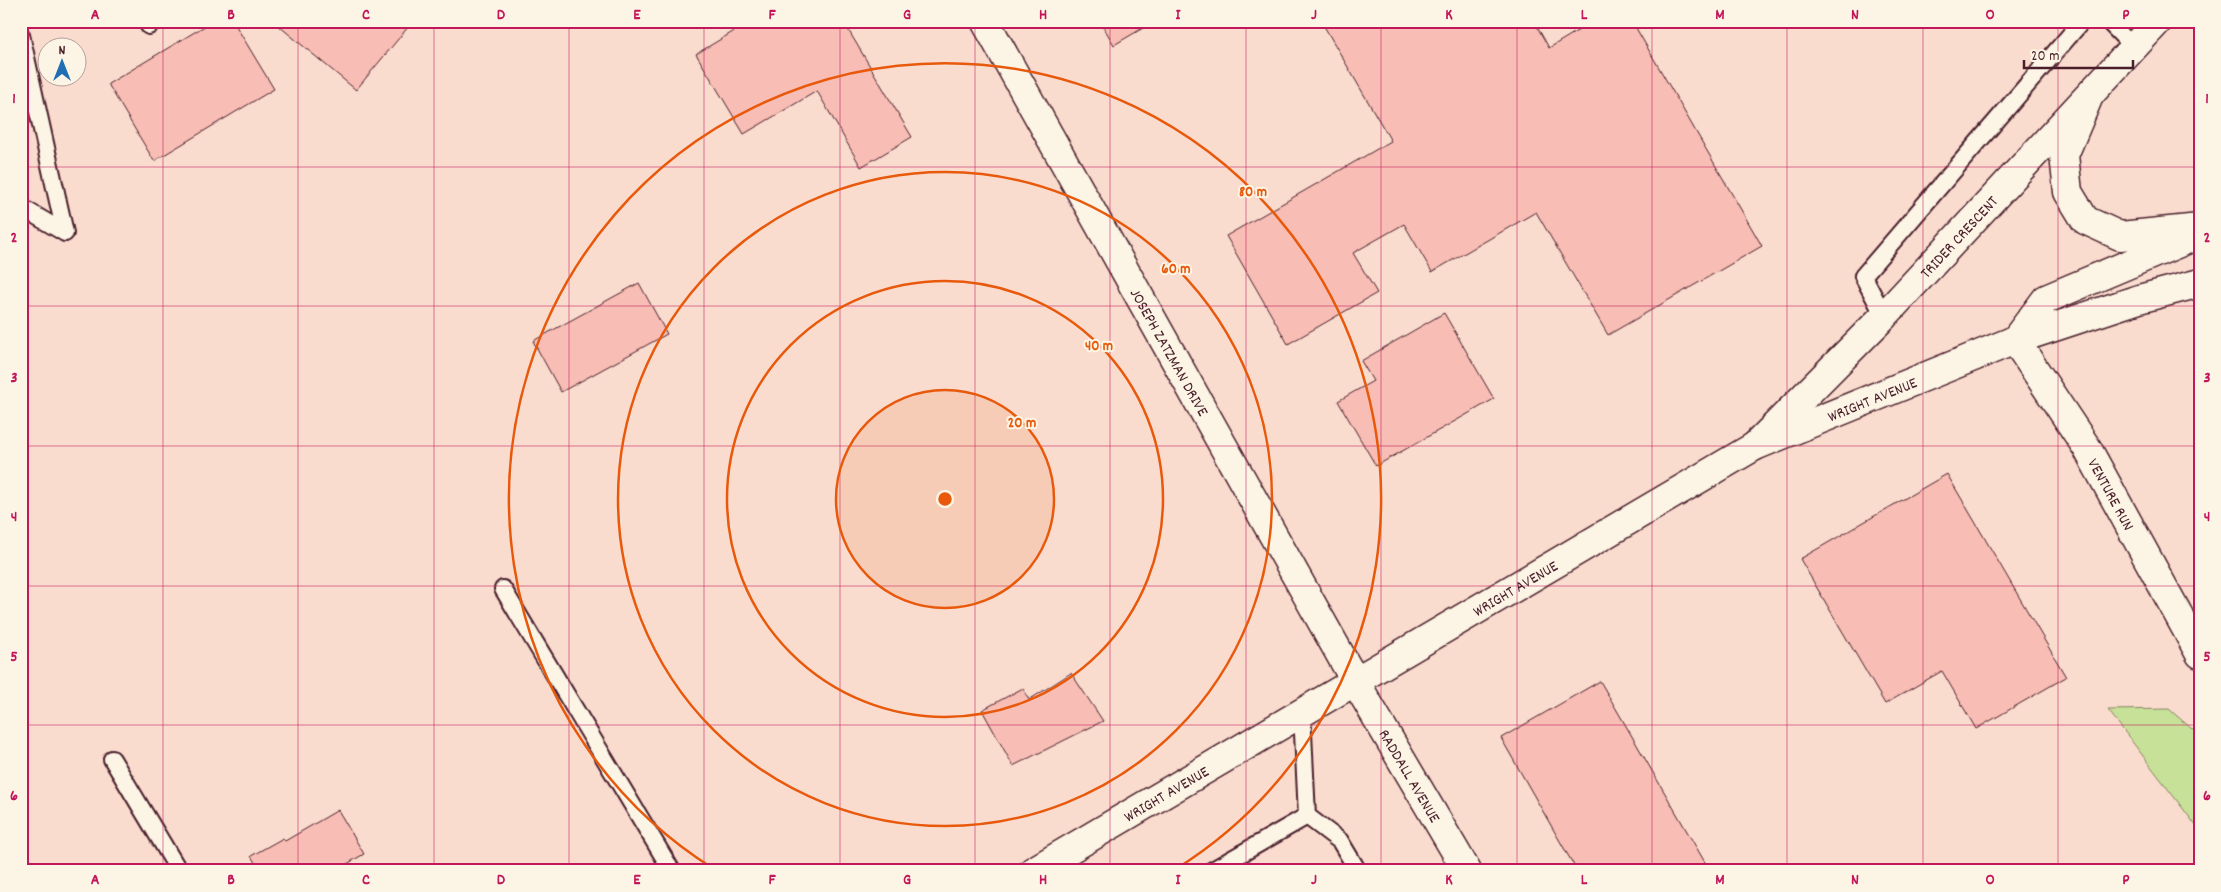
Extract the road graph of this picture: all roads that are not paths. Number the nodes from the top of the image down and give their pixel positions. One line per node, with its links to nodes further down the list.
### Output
1 (985, 21): 19 (street, JOSEPH ZATZMAN DRIVE)
2 (2082, 21): 14 (lane)
3 (2108, 21): 6 (lane)
4 (2158, 21): 6 (street, TRIDER CRESCENT)
5 (21, 35): 7 (lane)
6 (2134, 48): 8 (street, TRIDER CRESCENT)
7 (32, 82): 9 (lane); 10 (lane)
8 (2089, 96): 11 (street); 14 (street, TRIDER CRESCENT)
9 (21, 100)
10 (21, 207)
11 (2200, 228)
12 (2200, 234): 15 (street)
13 (2200, 283): 15 (street, WRIGHT AVENUE)
14 (1884, 316): 16 (street, TRIDER CRESCENT)
15 (2015, 340): 16 (street, WRIGHT AVENUE); 18 (street, VENTURE RUN)
16 (1755, 446): 19 (street, WRIGHT AVENUE)
17 (503, 589): 24 (lane)
18 (2200, 654)
19 (1355, 681): 20 (street, WRIGHT AVENUE); 28 (street, RADDALL AVENUE)
20 (1302, 712): 22 (lane); 25 (street, WRIGHT AVENUE)
21 (112, 759): 23 (lane)
22 (1308, 816): 26 (lane); 27 (lane)
23 (179, 871)
24 (672, 871)
25 (1033, 871)
26 (1211, 871)
27 (1358, 871)
28 (1467, 871)

